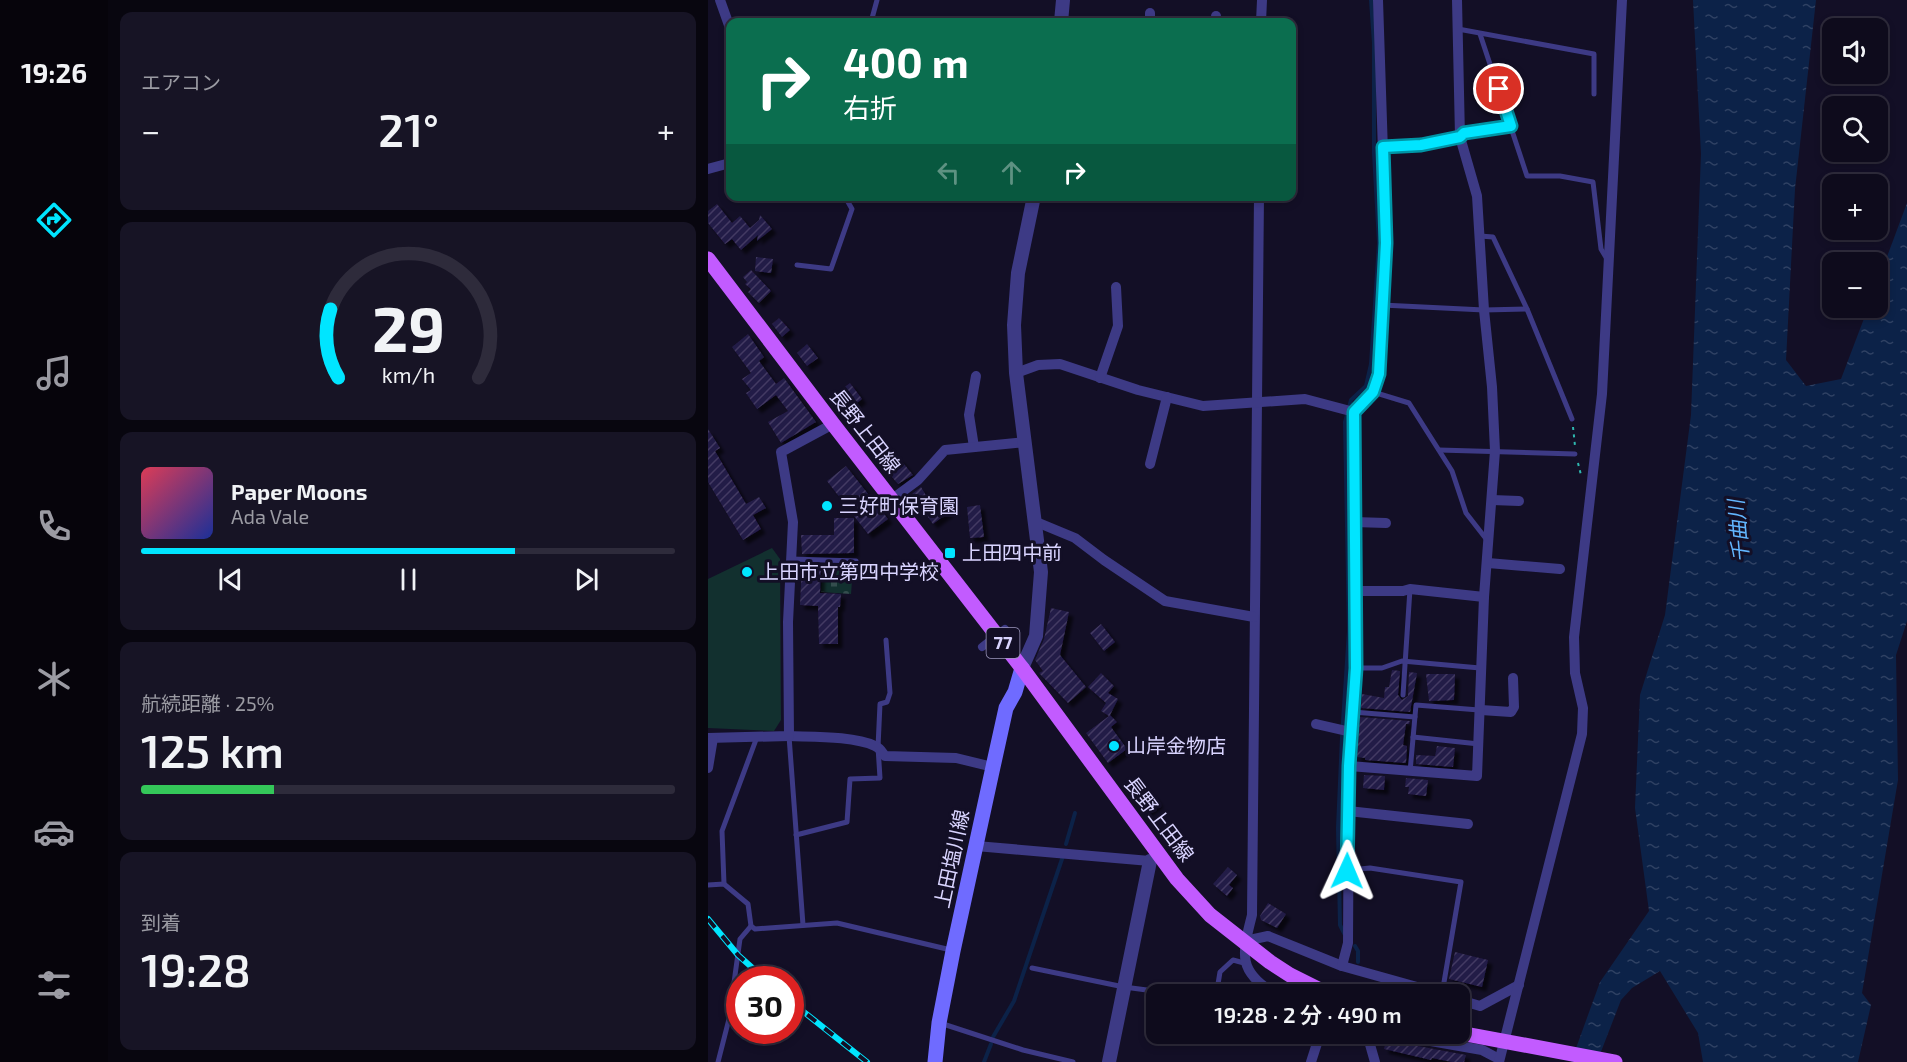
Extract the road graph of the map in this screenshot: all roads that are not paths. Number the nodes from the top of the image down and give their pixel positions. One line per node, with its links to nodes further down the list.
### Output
1 (720, 0): 8 (street)
2 (877, 0): 9 (lane)
3 (1063, 0): 10 (street)
4 (1262, 0): 11 (street)
5 (1378, 0): 17 (street)
6 (1457, 0): 12 (street)
7 (1622, 0): 25 (street)
8 (726, 18)
9 (872, 18)
10 (1061, 18)
11 (1261, 18)
12 (1458, 29): 13 (lane); 16 (street)
13 (1480, 34): 14 (lane); 15 (lane)
14 (1594, 94)
15 (1511, 126): 16 (lane); 25 (lane)
16 (1460, 137): 17 (lane); 23 (street)
17 (1383, 147): 28 (street)
18 (726, 164): 19 (street)
19 (708, 169)
20 (848, 201): 26 (lane)
21 (1033, 201): 31 (street)
22 (1259, 201): 36 (street)
23 (1480, 236): 29 (lane); 30 (street)
24 (708, 259): 39 (main road, 長野上田線 / 77)
25 (1608, 261): 104 (street)
26 (797, 265)
27 (1116, 287): 33 (street)
28 (1382, 305): 30 (lane); 34 (street)
29 (1527, 309): 30 (lane); 38 (lane)
30 (1485, 310): 43 (street)
31 (1016, 373): 33 (street); 40 (street)
32 (976, 376): 41 (street)
33 (1100, 378): 35 (street)
34 (1373, 392): 37 (street); 42 (lane)
35 (1167, 397): 36 (street); 45 (street)
36 (1257, 401): 37 (street); 60 (street)
37 (1354, 412): 50 (street)
38 (1572, 419)
39 (833, 424): 46 (main road, 長野上田線 / 77); 53 (street)
40 (1025, 442): 41 (street); 49 (street)
41 (974, 447): 46 (street)
42 (1439, 450): 43 (lane); 52 (lane)
43 (1495, 451): 44 (lane); 47 (street)
44 (1575, 454)
45 (1150, 464)
46 (891, 500): 65 (main road, 長野上田線 / 77)
47 (1492, 500): 48 (street); 52 (street)
48 (1519, 501)
49 (1035, 521): 60 (street); 65 (street)
50 (1354, 522): 51 (street); 58 (street)
51 (1386, 523)
52 (1490, 543): 55 (street)
53 (791, 559): 54 (lane); 75 (street)
54 (856, 561)
55 (1488, 563): 56 (street); 59 (street)
56 (1560, 569)
57 (1410, 589): 58 (street); 59 (street); 64 (lane)
58 (1357, 591): 66 (street)
59 (1484, 597): 67 (street)
60 (1254, 618): 95 (street)
61 (1005, 629): 63 (street, bridge)
62 (886, 640): 80 (lane)
63 (982, 647)
64 (1406, 661): 66 (lane); 67 (lane); 69 (lane)
65 (1022, 668): 82 (main road, 上田塩川線); 89 (main road, 長野上田線 / 77)
66 (1356, 668): 71 (street)
67 (1482, 668): 70 (street)
68 (1513, 678): 70 (street)
69 (1403, 694)
70 (1481, 710): 72 (lane); 79 (street)
71 (1353, 712): 72 (lane); 74 (street)
72 (1415, 717): 77 (lane)
73 (1316, 724): 74 (street)
74 (1351, 732): 81 (street)
75 (789, 736): 76 (street); 80 (street); 87 (lane)
76 (757, 737): 78 (street); 91 (lane)
77 (1413, 737): 79 (lane); 84 (lane)
78 (710, 738): 83 (street)
79 (1479, 744): 84 (street)
80 (878, 747): 82 (street); 87 (lane)
81 (1349, 766): 84 (street); 85 (street)
82 (993, 767): 88 (main road, 上田塩川線)
83 (708, 768)
84 (1410, 772)
85 (1348, 810): 86 (street); 90 (street)
86 (1468, 824)
87 (796, 835): 93 (lane)
88 (976, 846): 89 (street); 96 (main road, 上田塩川線)
89 (1154, 858): 95 (main road, 長野上田線 / 77); 105 (street)
90 (1347, 871): 98 (street); 103 (lane)
91 (724, 884): 92 (lane); 94 (lane)
92 (708, 885)
93 (803, 925): 94 (lane); 96 (lane)
94 (751, 926): 114 (lane)
95 (1245, 941): 97 (street); 98 (street); 101 (main road, 長野上田線 / 77)
96 (953, 951): 107 (main road, 上田塩川線)
97 (1244, 963): 100 (street); 105 (lane)
98 (1342, 966): 102 (street)
99 (1032, 968): 105 (lane)
100 (1263, 984)
101 (1308, 984)
102 (1406, 984)
103 (1444, 984)
104 (1519, 985): 106 (street); 109 (street)
105 (1124, 987): 117 (street)
106 (1470, 1003)
107 (939, 1023): 115 (main road, 上田塩川線); 116 (lane)
108 (1470, 1035): 109 (main road)
109 (1508, 1042): 113 (street); 120 (main road)
110 (1317, 1044): 118 (street)
111 (1370, 1044): 119 (street)
112 (1448, 1044): 113 (street)
113 (1498, 1061)
114 (718, 1062)
115 (935, 1062)
116 (1073, 1062)
117 (1109, 1062)
118 (1311, 1062)
119 (1375, 1062)
120 (1615, 1062)

